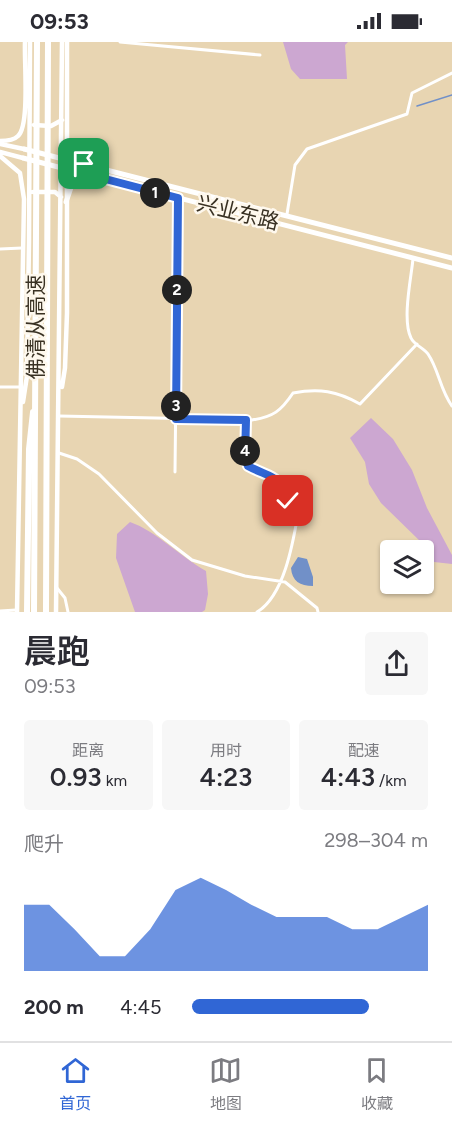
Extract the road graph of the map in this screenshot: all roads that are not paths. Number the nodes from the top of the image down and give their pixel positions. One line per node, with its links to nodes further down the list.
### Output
1 (25, 42): 10 (main road)
2 (30, 42): 27 (main road)
3 (37, 42): 27 (highway, 佛清从高速)
4 (48, 42): 50 (highway, 佛清从高速)
5 (62, 42): 35 (main road)
6 (67, 42): 11 (main road)
7 (120, 42): 8 (street)
8 (260, 55)
9 (452, 73): 24 (street)
10 (24, 114): 11 (main road); 12 (main road)
11 (66, 117): 13 (main road)
12 (0, 142): 14 (main road)
13 (68, 146): 17 (main road); 19 (main road)
14 (24, 149): 17 (main road, 兴业东路)
15 (0, 154): 16 (main road); 22 (main road)
16 (23, 158): 18 (main road, 兴业东路)
17 (69, 161): 18 (main road); 19 (main road, 兴业东路)
18 (67, 169): 20 (main road, 兴业东路); 23 (main road)
19 (106, 170): 24 (main road, 兴业东路)
20 (98, 179): 21 (main road, 兴业东路); 23 (main road)
21 (178, 198): 28 (main road, 兴业东路); 39 (street)
22 (24, 199): 23 (main road); 25 (main road)
23 (66, 202): 35 (main road)
24 (287, 214): 29 (main road, 兴业东路)
25 (22, 248): 26 (street); 34 (main road)
26 (0, 249)
27 (33, 254): 32 (highway, 佛清从高速); 37 (main road)
28 (413, 257): 30 (main road, 兴业东路); 31 (street)
29 (452, 258)
30 (452, 267)
31 (417, 344): 36 (street); 40 (street)
32 (36, 381): 48 (highway); 49 (highway, 佛清从高速)
33 (0, 387): 34 (street)
34 (21, 387): 37 (main road)
35 (60, 394): 38 (main road)
36 (452, 405)
37 (21, 412): 47 (main road)
38 (59, 416): 39 (street); 41 (main road)
39 (176, 419): 40 (street); 42 (street)
40 (246, 420): 43 (street)
41 (59, 453): 43 (street); 44 (main road)
42 (175, 472)
43 (279, 581): 45 (street); 53 (street)
44 (57, 588): 51 (main road); 52 (street)
45 (317, 610)
46 (0, 611): 47 (street)
47 (17, 611)
48 (27, 612)
49 (34, 612)
50 (46, 612)
51 (56, 612)
52 (68, 612)
53 (257, 612)

